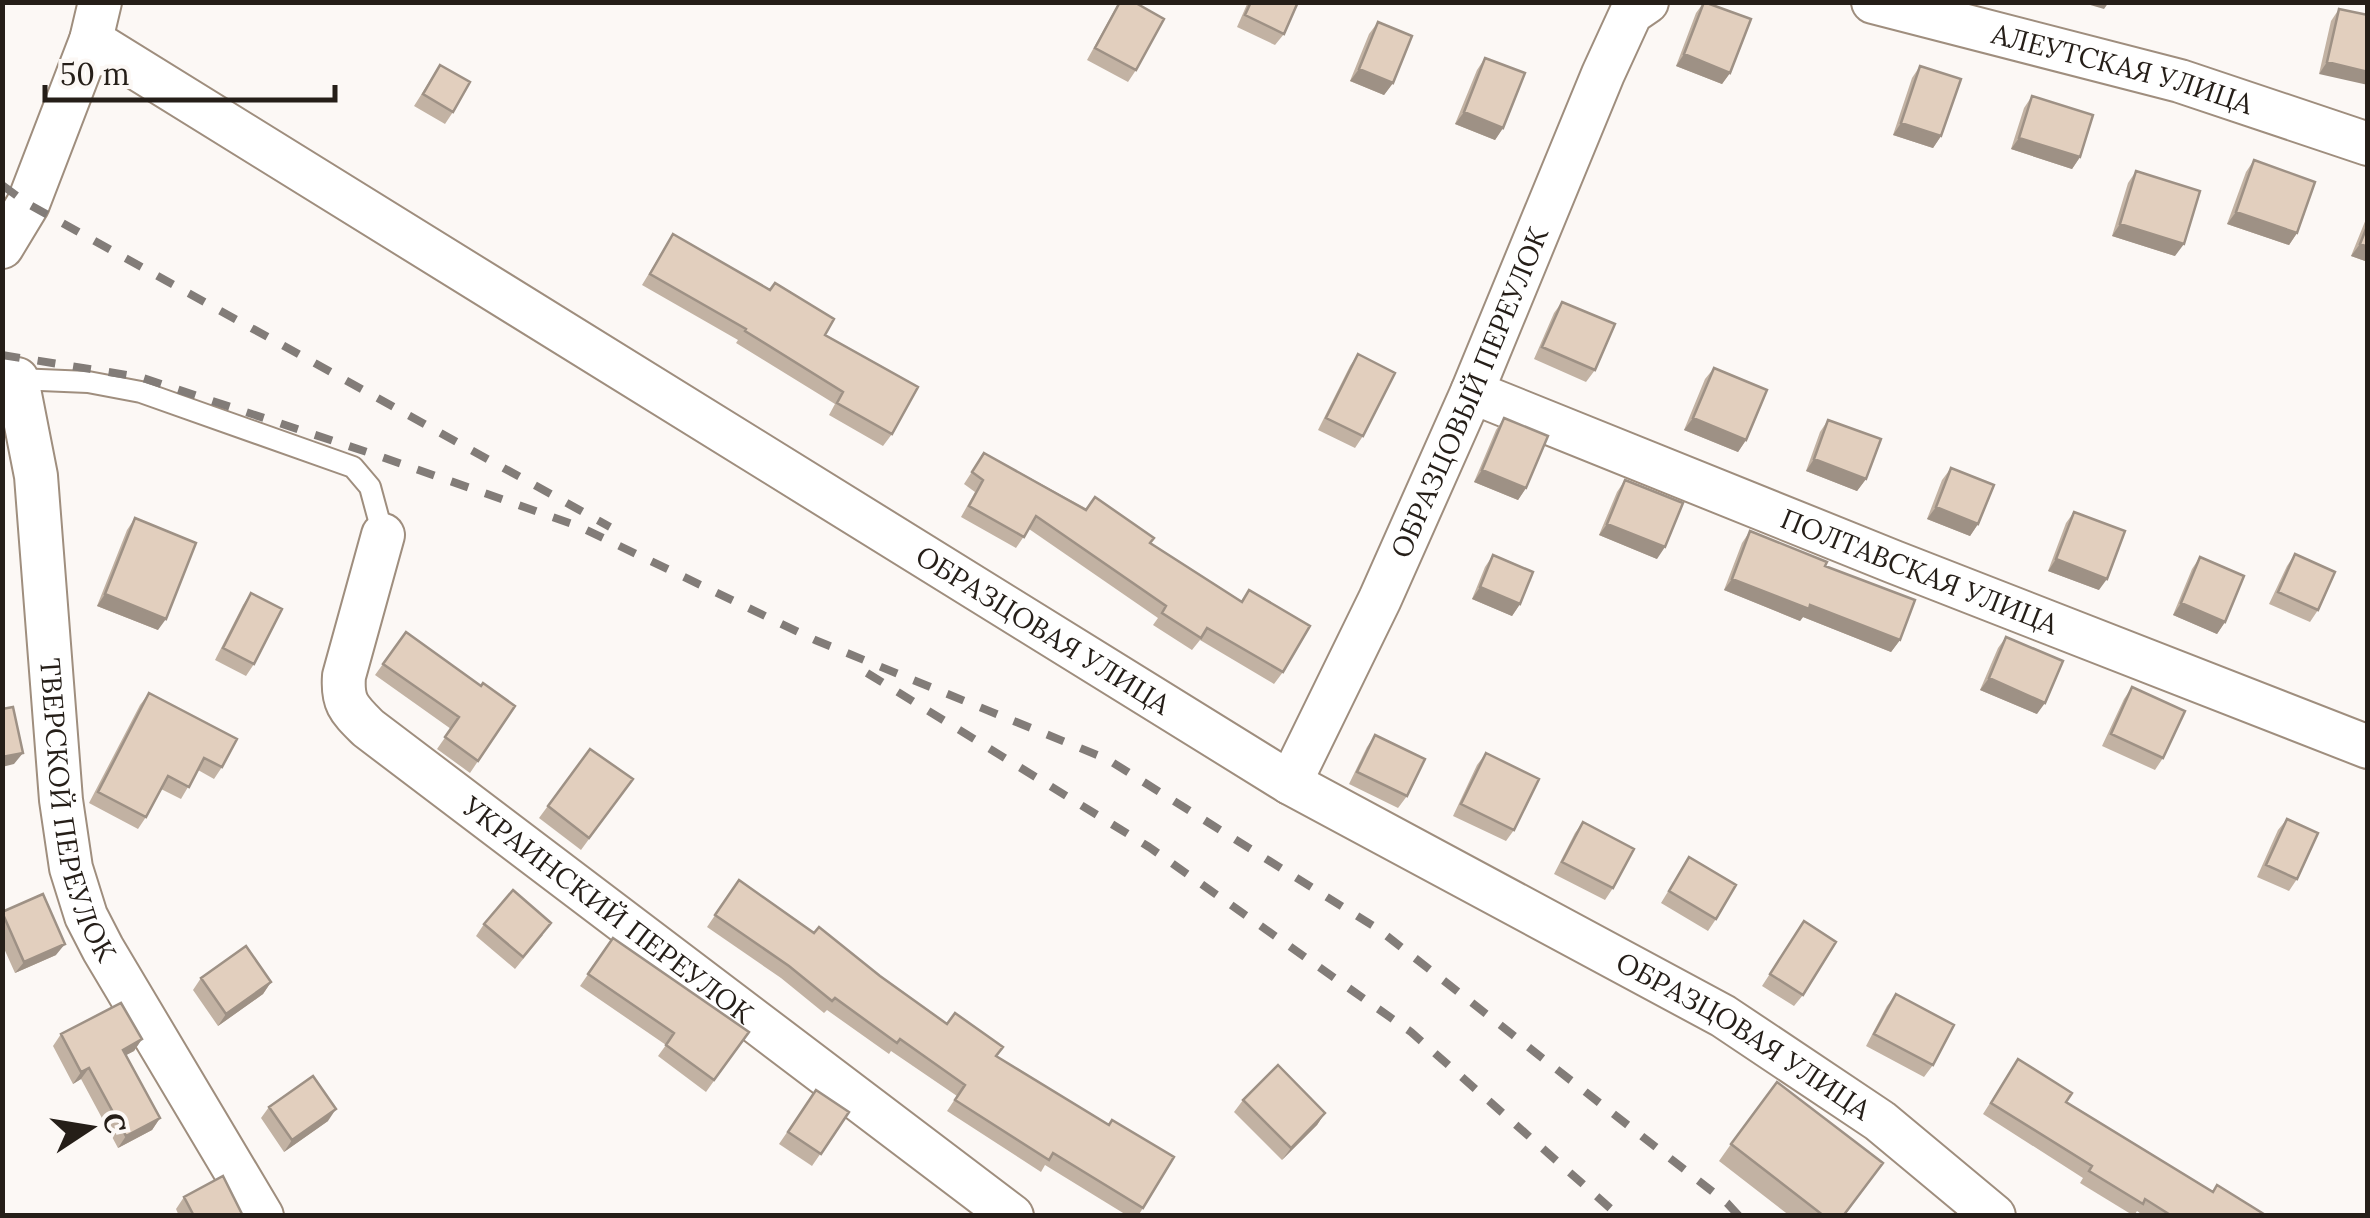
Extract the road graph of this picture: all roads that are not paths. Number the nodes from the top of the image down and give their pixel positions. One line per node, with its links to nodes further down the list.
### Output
1 (1647, 2): 7 (street, ОБРАЗЦОВЫЙ ПЕРЕУЛОК)
2 (1874, 2): 4 (street, АЛЕУТСКАЯ УЛИЦА)
3 (95, 21): 5 (street); 10 (street, ОБРАЗЦОВАЯ УЛИЦА)
4 (2368, 144)
5 (2, 247)
6 (10, 378): 8 (lane); 11 (street, ТВЕРСКОЙ ПЕРЕУЛОК)
7 (1472, 392): 9 (street, ПОЛТАВСКАЯ УЛИЦА); 10 (street, ОБРАЗЦОВЫЙ ПЕРЕУЛОК)
8 (383, 534): 12 (street, УКРАИНСКИЙ ПЕРЕУЛОК)
9 (2368, 747)
10 (1290, 784): 13 (street, ОБРАЗЦОВАЯ УЛИЦА)
11 (262, 1216)
12 (1012, 1216)
13 (1994, 1216)

